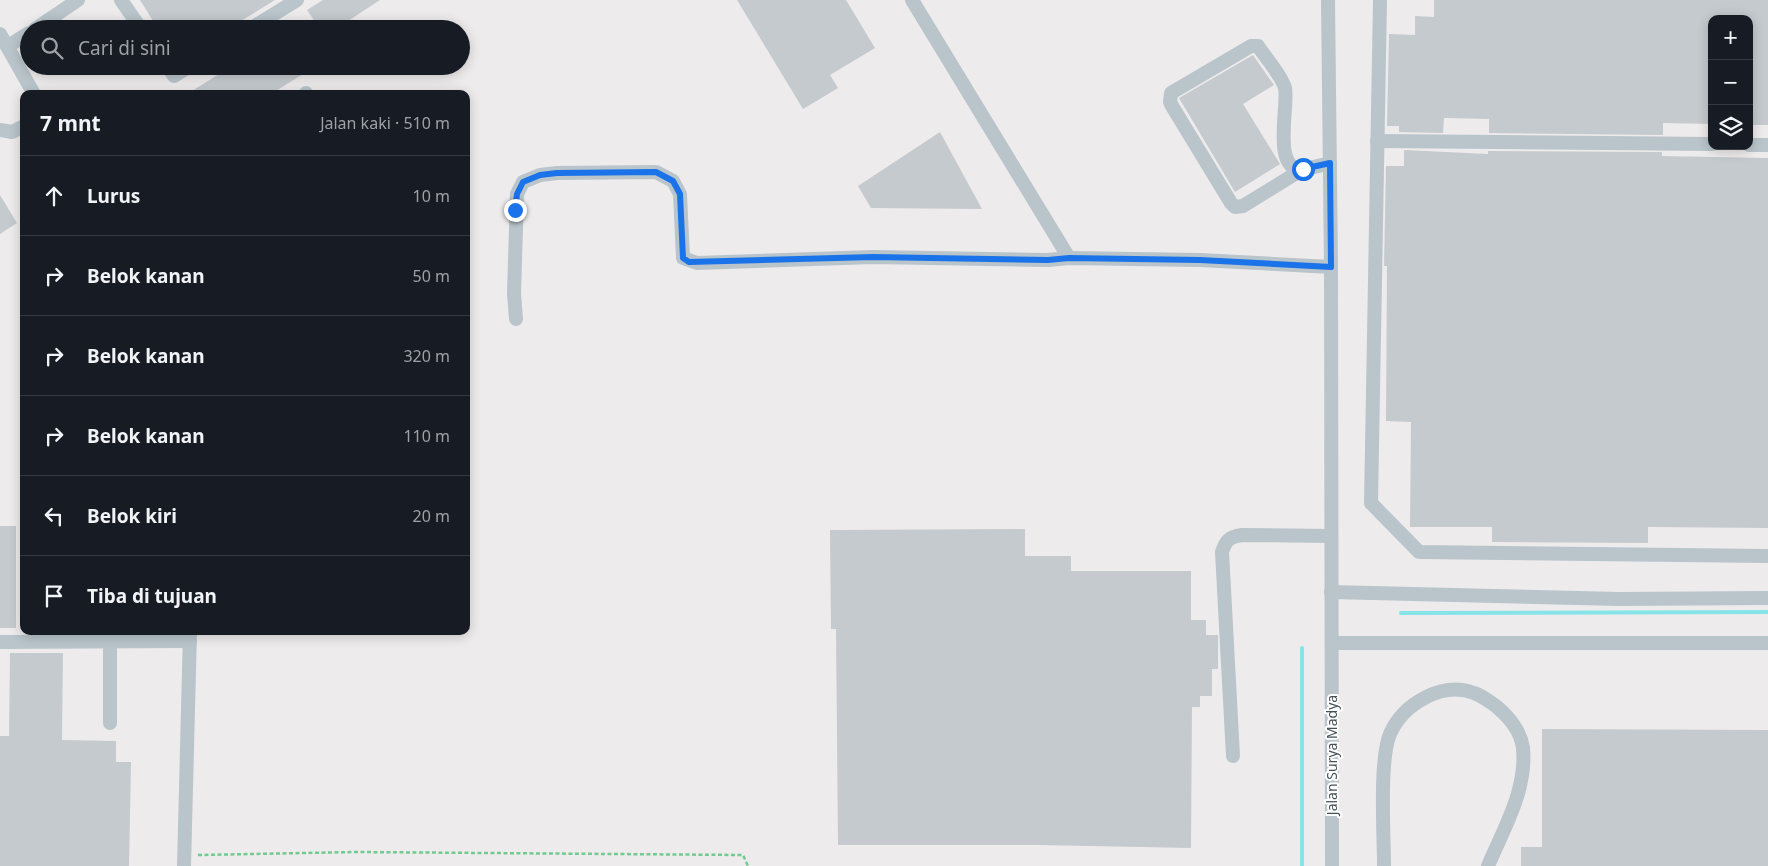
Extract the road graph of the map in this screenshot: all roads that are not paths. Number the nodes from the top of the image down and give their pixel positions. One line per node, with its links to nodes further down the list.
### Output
1 (78, 0): 7 (street)
2 (121, 0): 8 (street)
3 (297, 0): 9 (street)
4 (912, 0): 24 (street)
5 (1328, 0): 22 (street, Jalan Surya Madya)
6 (1380, 0): 18 (street)
7 (48, 20)
8 (135, 20)
9 (265, 20)
10 (0, 34): 12 (street)
11 (20, 39): 12 (street)
12 (8, 46): 13 (street)
13 (20, 68)
14 (24, 75): 15 (street)
15 (32, 90)
16 (20, 128): 17 (street)
17 (0, 130)
18 (1377, 141): 19 (street); 28 (street)
19 (1708, 144)
20 (1753, 145): 21 (street)
21 (1768, 145)
22 (1330, 163): 23 (street); 25 (street, Jalan Surya Madya)
23 (1303, 169): 23 (street)
24 (1069, 258): 25 (street); 26 (street)
25 (1331, 267): 27 (street, Jalan Surya Madya)
26 (516, 319)
27 (1331, 536): 29 (street, Jalan Surya Madya); 37 (street)
28 (1768, 556)
29 (1331, 592): 30 (street); 34 (street, Jalan Surya Madya)
30 (1768, 598)
31 (190, 636): 33 (street); 38 (street)
32 (0, 642): 33 (street)
33 (110, 642): 36 (street)
34 (1332, 643): 35 (street); 39 (street, Jalan Surya Madya)
35 (1768, 643)
36 (110, 723)
37 (1233, 756)
38 (184, 860)
39 (1332, 866)
40 (1384, 866): 41 (street)
41 (1488, 866)

